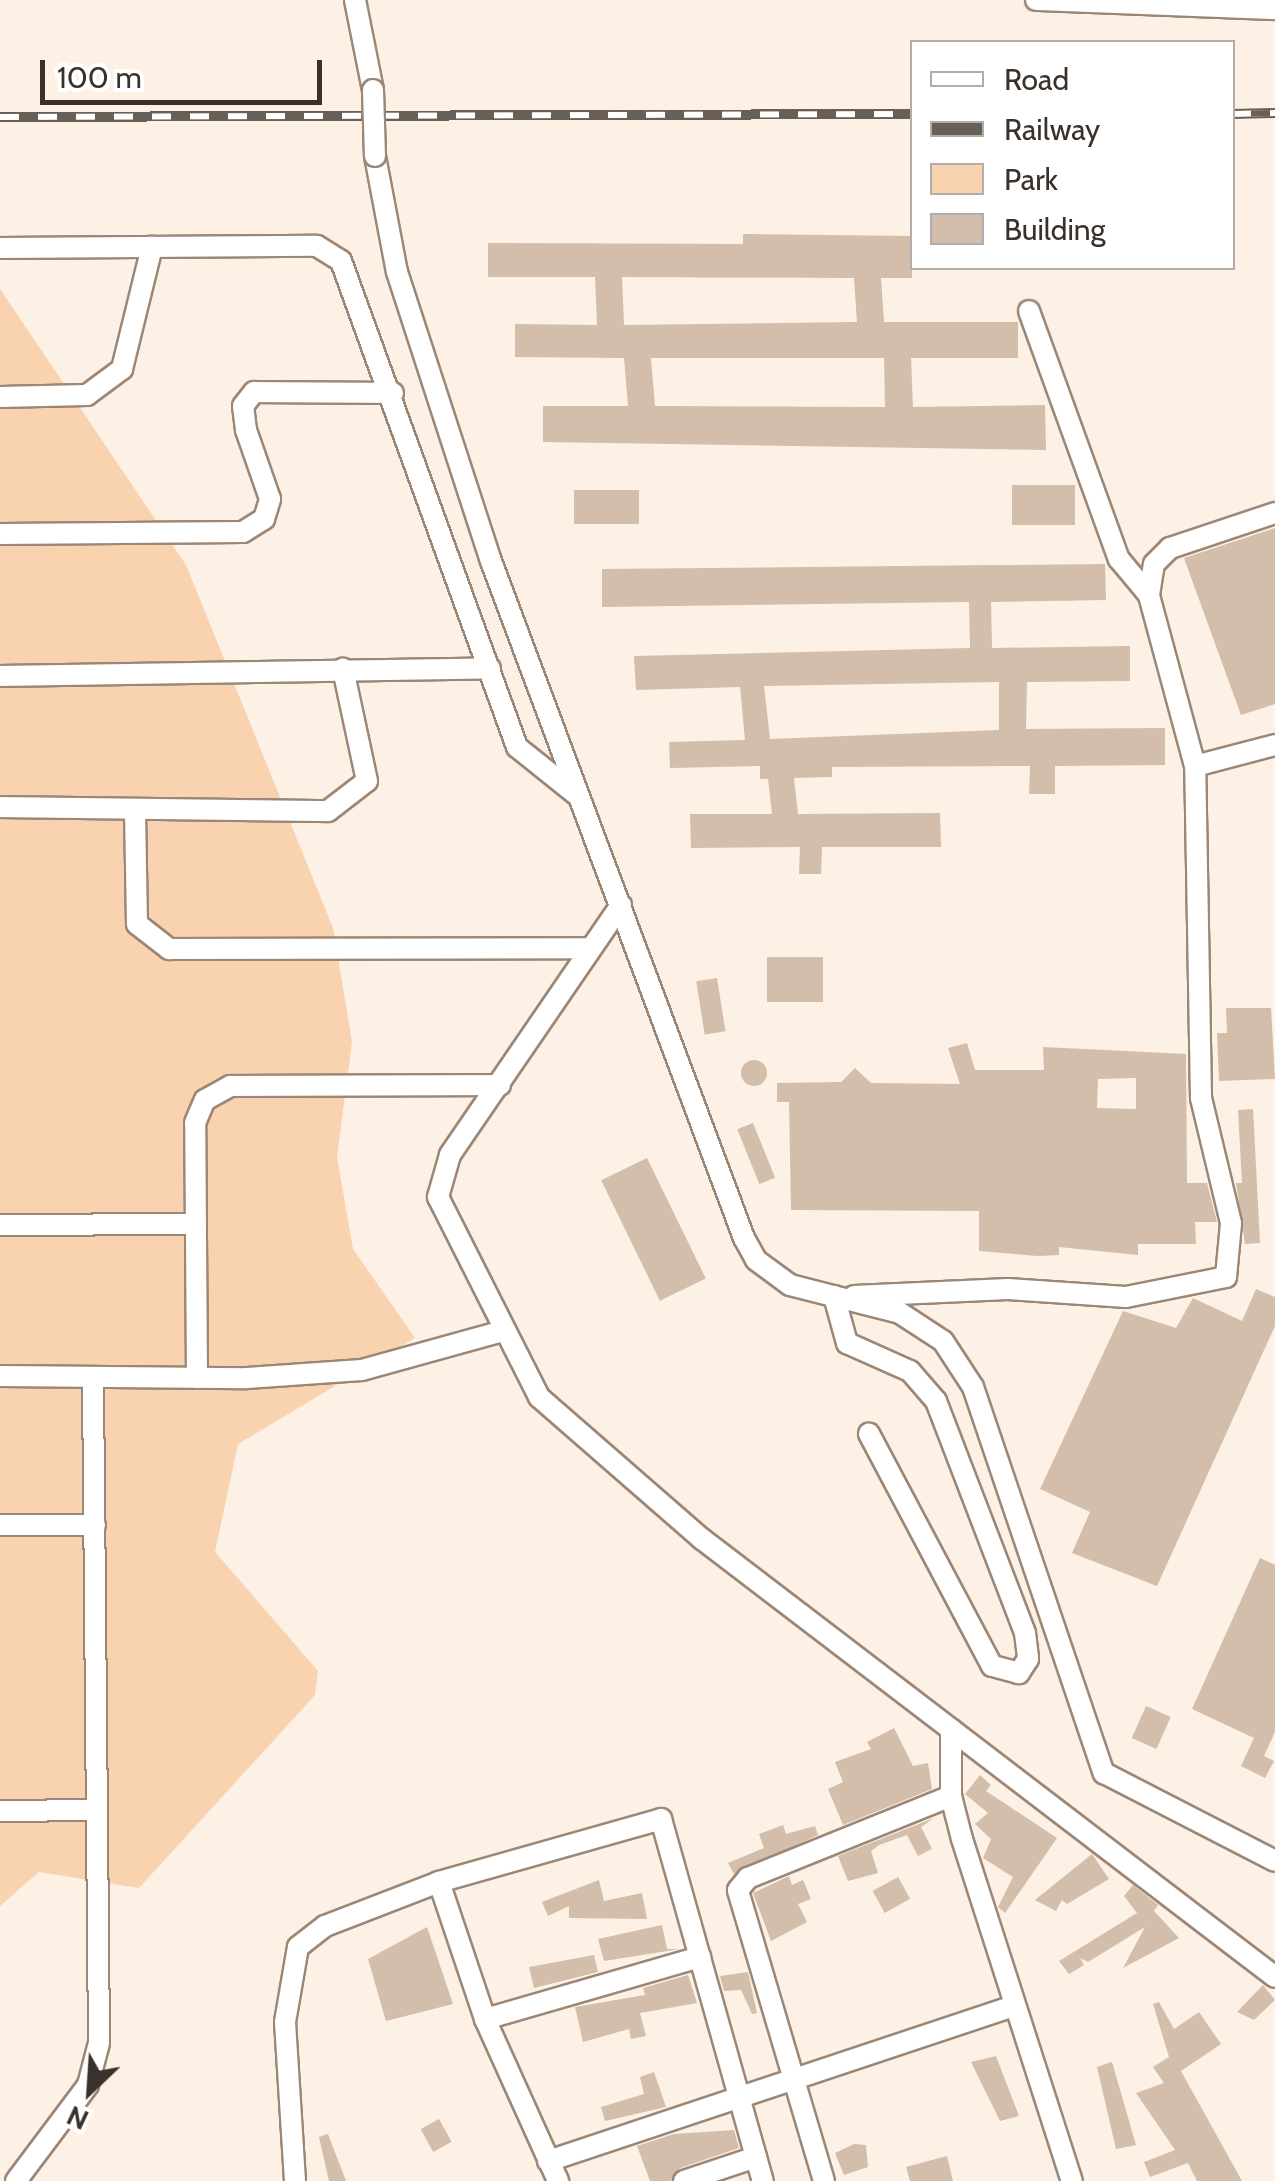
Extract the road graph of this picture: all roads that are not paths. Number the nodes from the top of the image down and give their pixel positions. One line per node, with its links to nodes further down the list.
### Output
1 (355, 0): 17 (street, bridge)
2 (1036, 0): 3 (street)
3 (1275, 8)
4 (152, 247): 5 (street); 7 (street); 8 (street)
5 (0, 248)
6 (1029, 311): 11 (street)
7 (394, 393): 10 (street); 12 (street)
8 (0, 397)
9 (1275, 513): 11 (street)
10 (0, 534)
11 (1149, 596): 16 (street)
12 (490, 668): 13 (street); 17 (street)
13 (343, 669): 14 (street); 19 (street)
14 (0, 676)
15 (1275, 745): 16 (street)
16 (1195, 766): 25 (street)
17 (579, 796): 20 (street)
18 (0, 808): 19 (street)
19 (135, 810): 21 (street)
20 (622, 905): 21 (street); 25 (street)
21 (586, 948): 22 (street)
22 (500, 1086): 23 (street); 26 (street)
23 (196, 1224): 24 (street); 29 (street)
24 (0, 1225)
25 (843, 1296): 30 (street); 37 (street)
26 (503, 1330): 29 (street); 33 (street)
27 (0, 1376): 28 (street)
28 (94, 1377): 29 (street); 32 (street)
29 (197, 1378)
30 (869, 1434)
31 (0, 1524): 32 (street)
32 (95, 1525): 36 (street)
33 (951, 1730): 34 (street); 40 (street)
34 (951, 1796): 41 (street); 43 (street)
35 (0, 1810): 36 (street)
36 (97, 1810): 47 (street)
37 (1275, 1860)
38 (439, 1882): 39 (street); 42 (street); 48 (street)
39 (700, 1957): 42 (street); 44 (street)
40 (1275, 1977)
41 (1014, 2006): 43 (street); 53 (street)
42 (484, 2019): 46 (street)
43 (795, 2078): 44 (street); 52 (street)
44 (742, 2098): 45 (street); 46 (street)
45 (756, 2156): 50 (street); 51 (street)
46 (548, 2160): 49 (street)
47 (16, 2181)
48 (295, 2181)
49 (558, 2181)
50 (684, 2181)
51 (763, 2181)
52 (824, 2181)
53 (1072, 2181)

